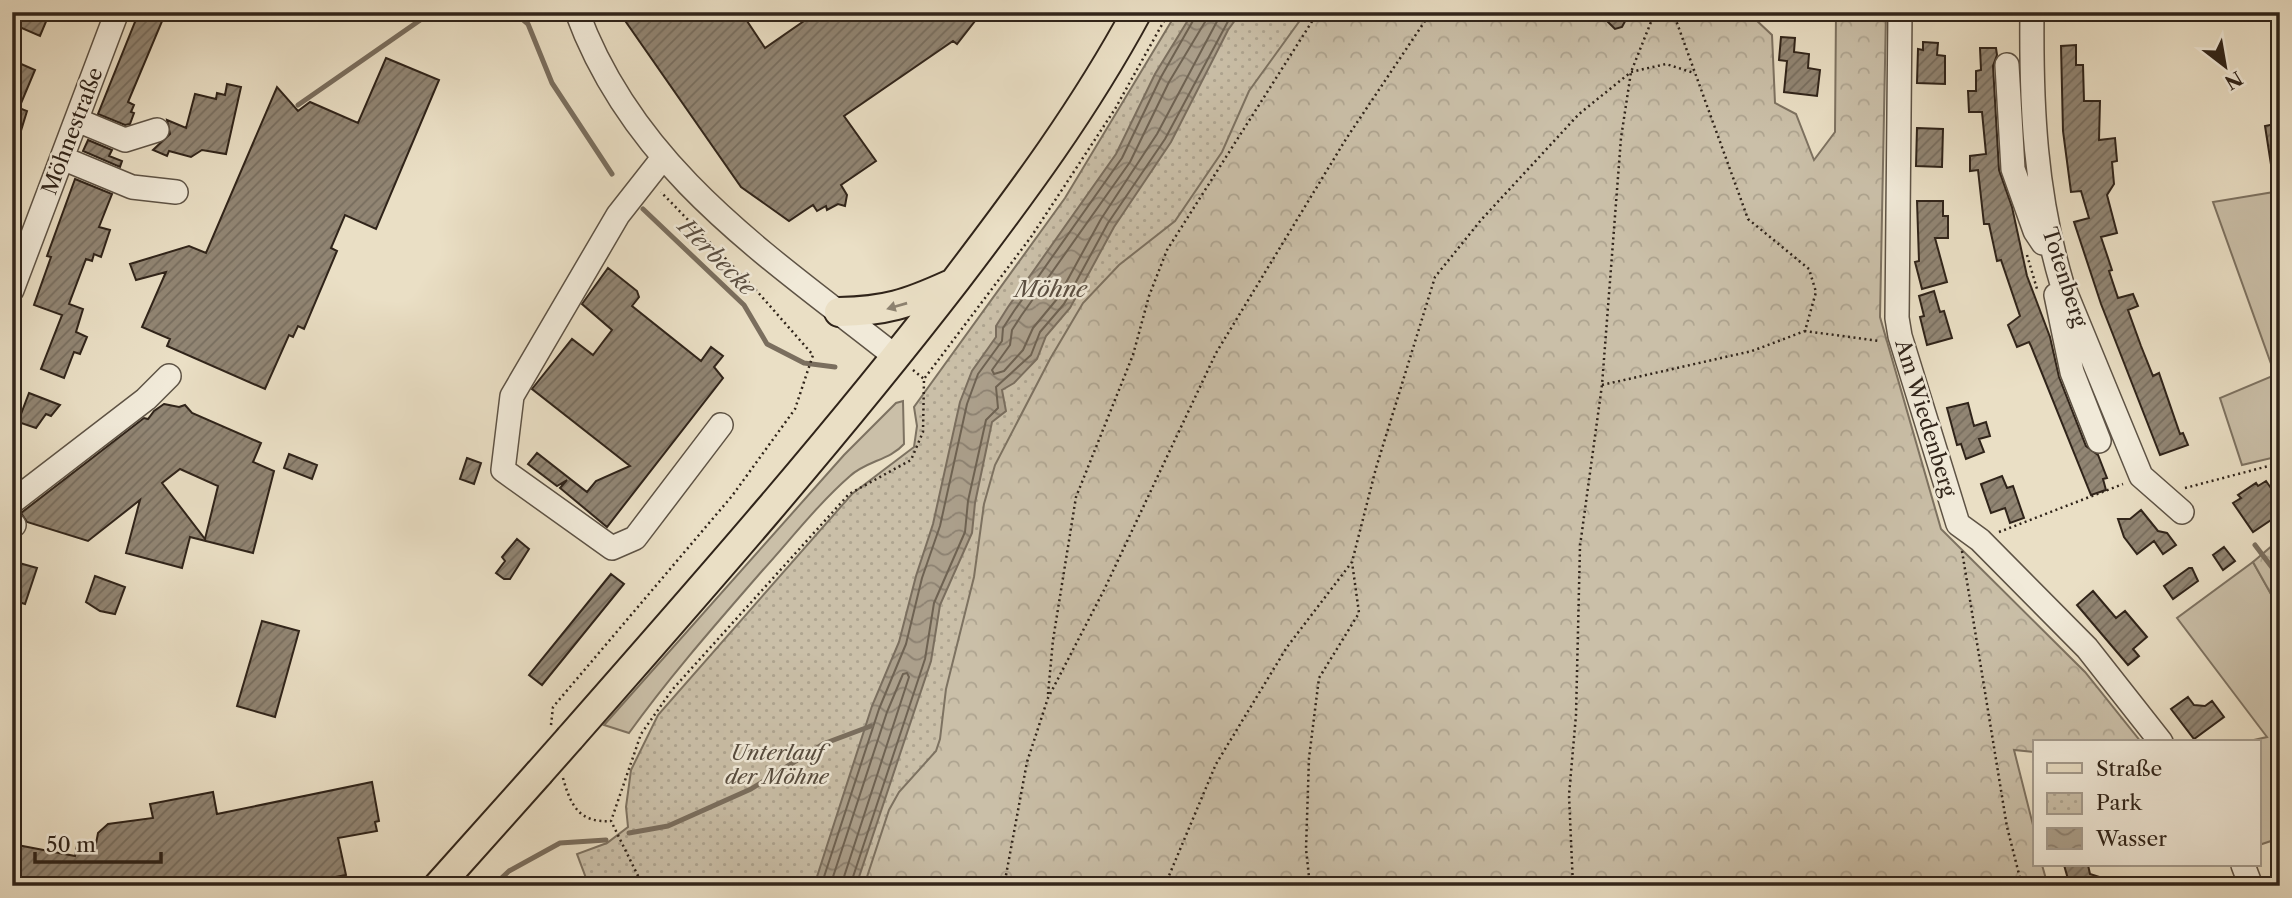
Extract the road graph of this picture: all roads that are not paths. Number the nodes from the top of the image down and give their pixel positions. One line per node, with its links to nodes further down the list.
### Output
1 (117, 12): 7 (street, Möhnestraße)
2 (576, 12): 10 (street)
3 (1137, 12): 13 (main road)
4 (1900, 12): 23 (street, Am Wiedenberg)
5 (2032, 12): 12 (street, Totenberg)
6 (2007, 65): 12 (street)
7 (77, 120): 8 (street); 9 (street, Möhnestraße)
8 (157, 130)
9 (62, 158): 11 (street); 15 (street, Möhnestraße)
10 (662, 159): 16 (street); 19 (street)
11 (176, 192)
12 (2052, 248): 14 (street, Totenberg)
13 (952, 284): 16 (main road, one-way to 16); 17 (main road)
14 (2062, 284): 20 (street); 22 (street, Totenberg)
15 (12, 290)
16 (839, 312): 17 (street)
17 (896, 357): 25 (main road, bridge)
18 (169, 376): 21 (street)
19 (721, 425)
20 (2099, 441)
21 (12, 502)
22 (2182, 512)
23 (2159, 740)
24 (2243, 866): 26 (street)
25 (438, 886)
26 (2251, 886)

